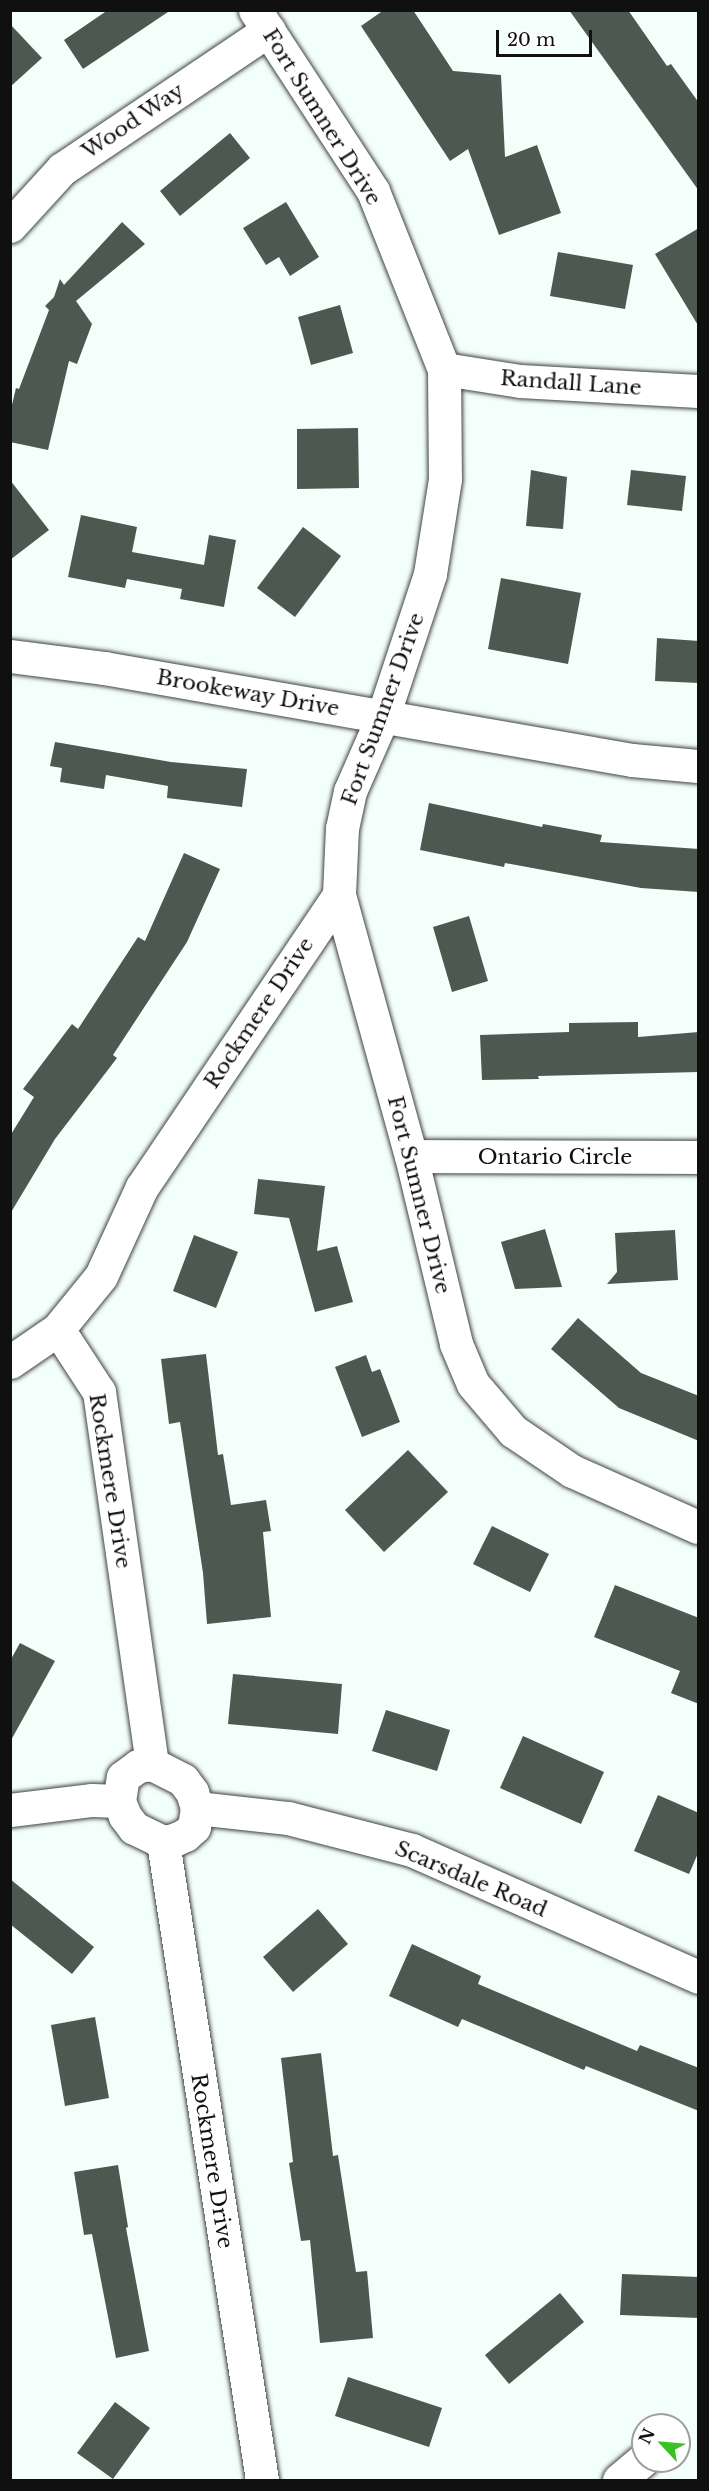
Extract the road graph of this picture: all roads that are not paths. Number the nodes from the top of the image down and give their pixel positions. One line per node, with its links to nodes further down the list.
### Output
1 (262, 20): 2 (street, Wood Way); 3 (street, Fort Sumner Drive)
2 (10, 226)
3 (444, 369): 4 (street, Randall Lane); 6 (street, Fort Sumner Drive)
4 (699, 391)
5 (10, 656): 6 (street, Brookeway Drive)
6 (383, 716): 7 (street, Brookeway Drive); 8 (street, Fort Sumner Drive)
7 (699, 766)
8 (339, 895): 9 (street, Fort Sumner Drive); 11 (street, Rockmere Drive)
9 (411, 1156): 10 (street, Ontario Circle); 13 (street, Fort Sumner Drive)
10 (699, 1158)
11 (58, 1329): 12 (street); 14 (street, Rockmere Drive)
12 (10, 1362)
13 (699, 1527)
14 (152, 1764): 15 (street); 16 (street)
15 (119, 1801): 17 (street); 18 (street)
16 (197, 1808): 18 (street); 19 (street, Scarsdale Road)
17 (10, 1810)
18 (163, 1842): 21 (street, Rockmere Drive)
19 (699, 1977)
20 (631, 2470): 22 (street)
21 (261, 2481)
22 (619, 2481)

